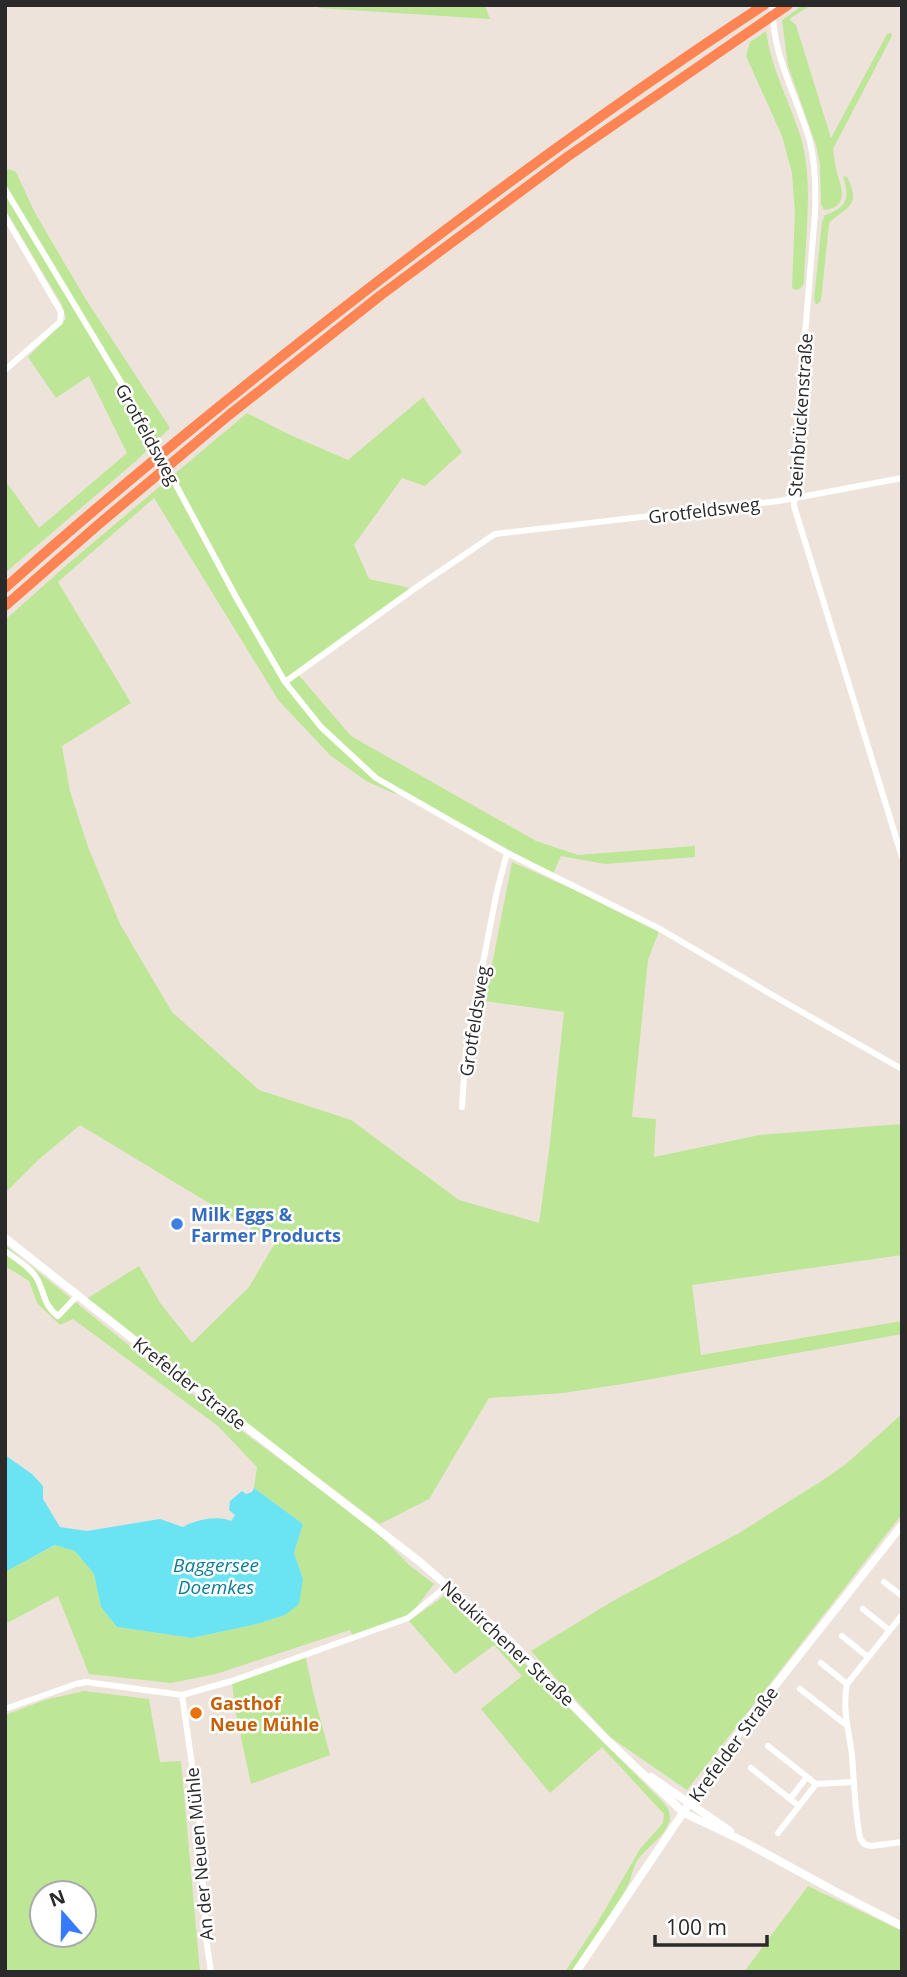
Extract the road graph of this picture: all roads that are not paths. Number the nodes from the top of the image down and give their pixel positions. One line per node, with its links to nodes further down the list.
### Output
1 (764, 5): 9 (highway)
2 (773, 5): 8 (street, Steinbrückenstraße)
3 (788, 5): 10 (highway)
4 (5, 189): 11 (street, Grotfeldsweg)
5 (5, 216): 6 (street)
6 (5, 370)
7 (902, 478): 8 (street, Grotfeldsweg)
8 (793, 498): 11 (street, Grotfeldsweg); 13 (street, Steinbrückenstraße)
9 (5, 588)
10 (5, 606)
11 (285, 682): 12 (street, Grotfeldsweg)
12 (507, 853): 14 (street, Grotfeldsweg); 15 (street, Grotfeldsweg)
13 (902, 857)
14 (902, 1069)
15 (462, 1107)
16 (5, 1238): 18 (main road, Krefelder Straße)
17 (5, 1251): 18 (street)
18 (77, 1296): 20 (main road, Krefelder Straße)
19 (902, 1525): 42 (main road, Krefelder Straße)
20 (375, 1527): 22 (main road, Neukirchener Straße)
21 (884, 1582): 23 (street)
22 (448, 1585): 32 (street); 36 (main road, Neukirchener Straße)
23 (902, 1597)
24 (863, 1609): 26 (street)
25 (902, 1615): 26 (street)
26 (889, 1630): 28 (street)
27 (842, 1636): 28 (street)
28 (868, 1657): 30 (street)
29 (821, 1663): 30 (street)
30 (847, 1684): 34 (street)
31 (800, 1689): 34 (street)
32 (182, 1695): 33 (street); 49 (street, An der Neuen Mühle)
33 (5, 1709)
34 (845, 1724): 39 (street)
35 (768, 1746): 38 (street)
36 (634, 1765): 42 (main road, Neukirchener Straße); 44 (main road, Neukirchener Straße)
37 (751, 1768): 41 (street)
38 (807, 1777): 40 (street); 41 (street)
39 (853, 1782): 40 (street); 47 (street)
40 (816, 1784): 43 (street)
41 (790, 1799): 43 (street)
42 (690, 1803): 44 (main road, Krefelder Straße); 46 (main road, Neukirchener Straße)
43 (799, 1806): 45 (street)
44 (684, 1812): 46 (main road, Neukirchener Straße); 50 (main road, Krefelder Straße)
45 (778, 1833)
46 (743, 1841): 48 (main road, Neukirchener Straße)
47 (902, 1842)
48 (902, 1926)
49 (211, 1972)
50 (576, 1972)

